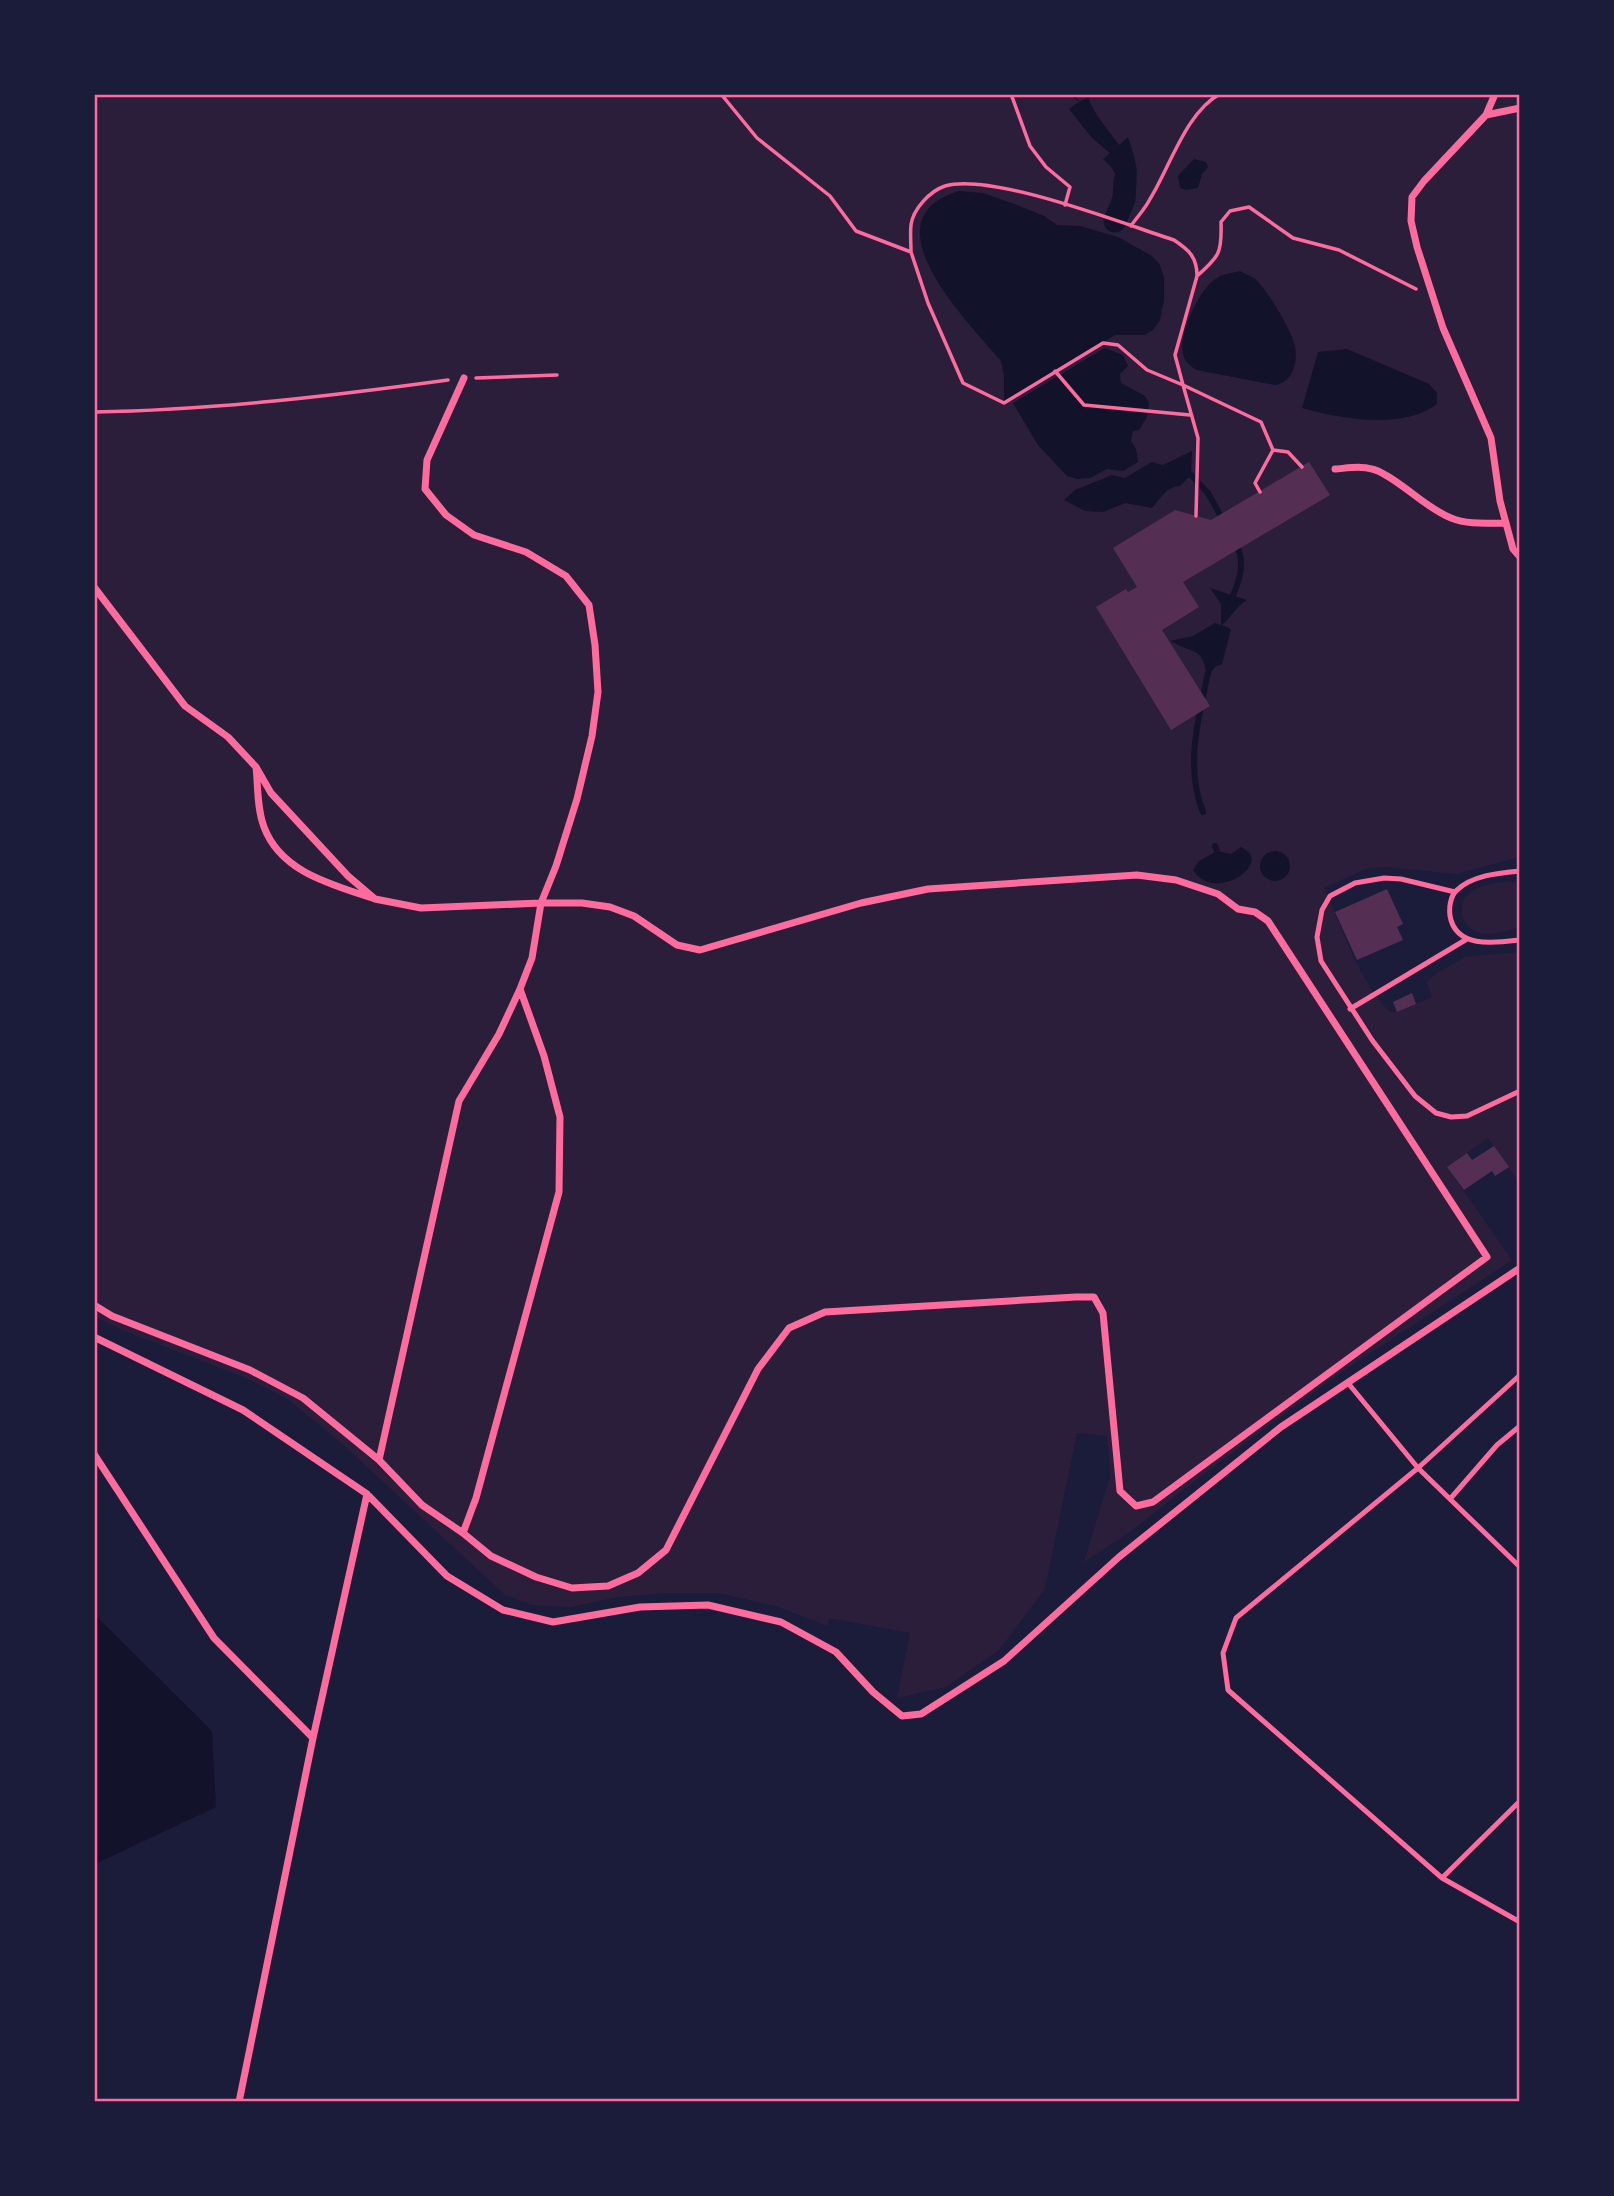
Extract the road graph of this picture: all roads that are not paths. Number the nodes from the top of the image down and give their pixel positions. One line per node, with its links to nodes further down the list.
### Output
1 (1495, 94): 3 (street)
2 (1520, 108): 3 (street)
3 (1486, 115): 6 (street)
4 (464, 378): 13 (street)
5 (1335, 469): 6 (street)
6 (1505, 523): 7 (street)
7 (1520, 557)
8 (94, 587): 9 (street)
9 (256, 768): 12 (street); 12 (street)
10 (1520, 871): 11 (lane)
11 (1455, 892): 14 (lane); 17 (lane)
12 (375, 899): 13 (street)
13 (541, 903): 16 (street); 30 (street)
14 (1466, 939): 15 (lane); 17 (lane)
15 (1520, 940)
16 (520, 989): 26 (street); 30 (street)
17 (1350, 1009): 18 (lane)
18 (1520, 1091)
19 (1520, 1268): 23 (street)
20 (94, 1305): 26 (street)
21 (94, 1337): 28 (street)
22 (1520, 1375): 27 (lane)
23 (1348, 1383): 27 (lane); 28 (street)
24 (1520, 1426): 29 (lane)
25 (94, 1454): 32 (street)
26 (379, 1460): 30 (street)
27 (1418, 1468): 29 (lane); 34 (lane)
28 (367, 1494): 32 (street)
29 (1450, 1499): 31 (lane)
30 (463, 1533)
31 (1520, 1567)
32 (313, 1738): 36 (street)
33 (1520, 1801): 34 (lane)
34 (1442, 1878): 35 (lane)
35 (1520, 1922)
36 (239, 2102)

